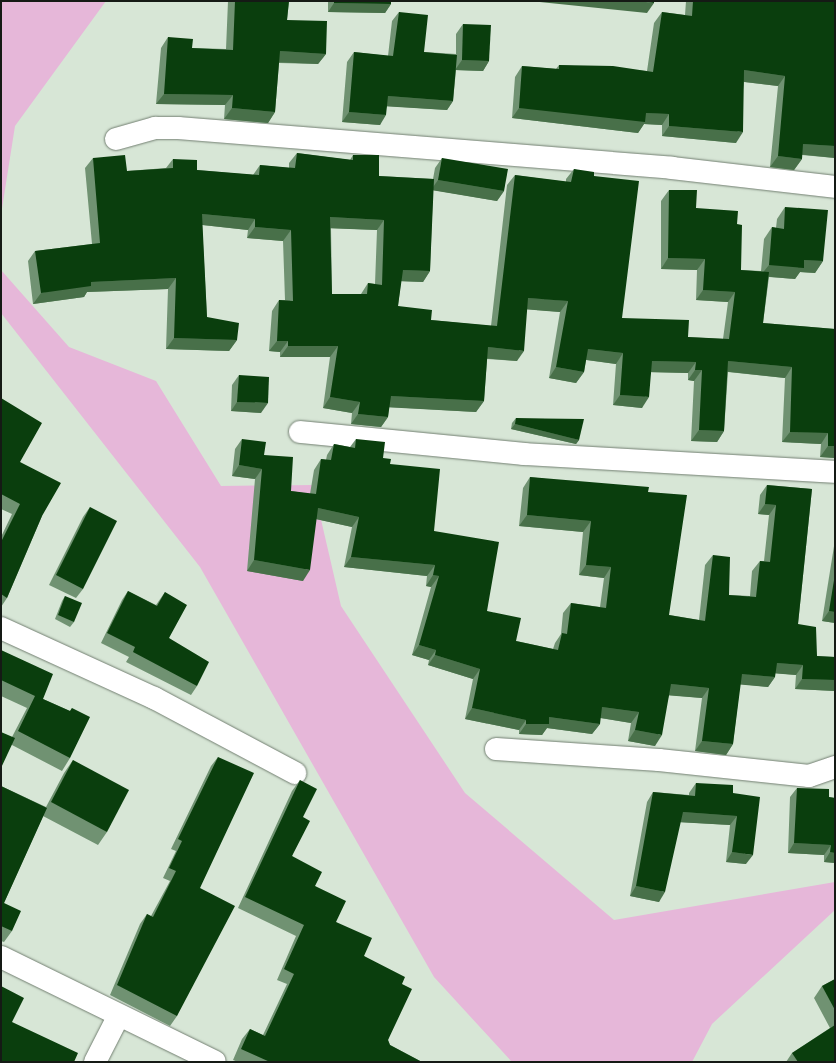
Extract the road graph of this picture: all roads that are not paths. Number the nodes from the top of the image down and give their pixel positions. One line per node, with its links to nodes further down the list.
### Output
1 (116, 139): 2 (street)
2 (835, 187)
3 (300, 432): 4 (street)
4 (835, 472)
5 (1, 628): 8 (street)
6 (496, 749): 7 (street)
7 (835, 767)
8 (295, 773)
9 (1, 957): 10 (street)
10 (118, 1017): 11 (street); 12 (street)
11 (95, 1062)
12 (215, 1062)

